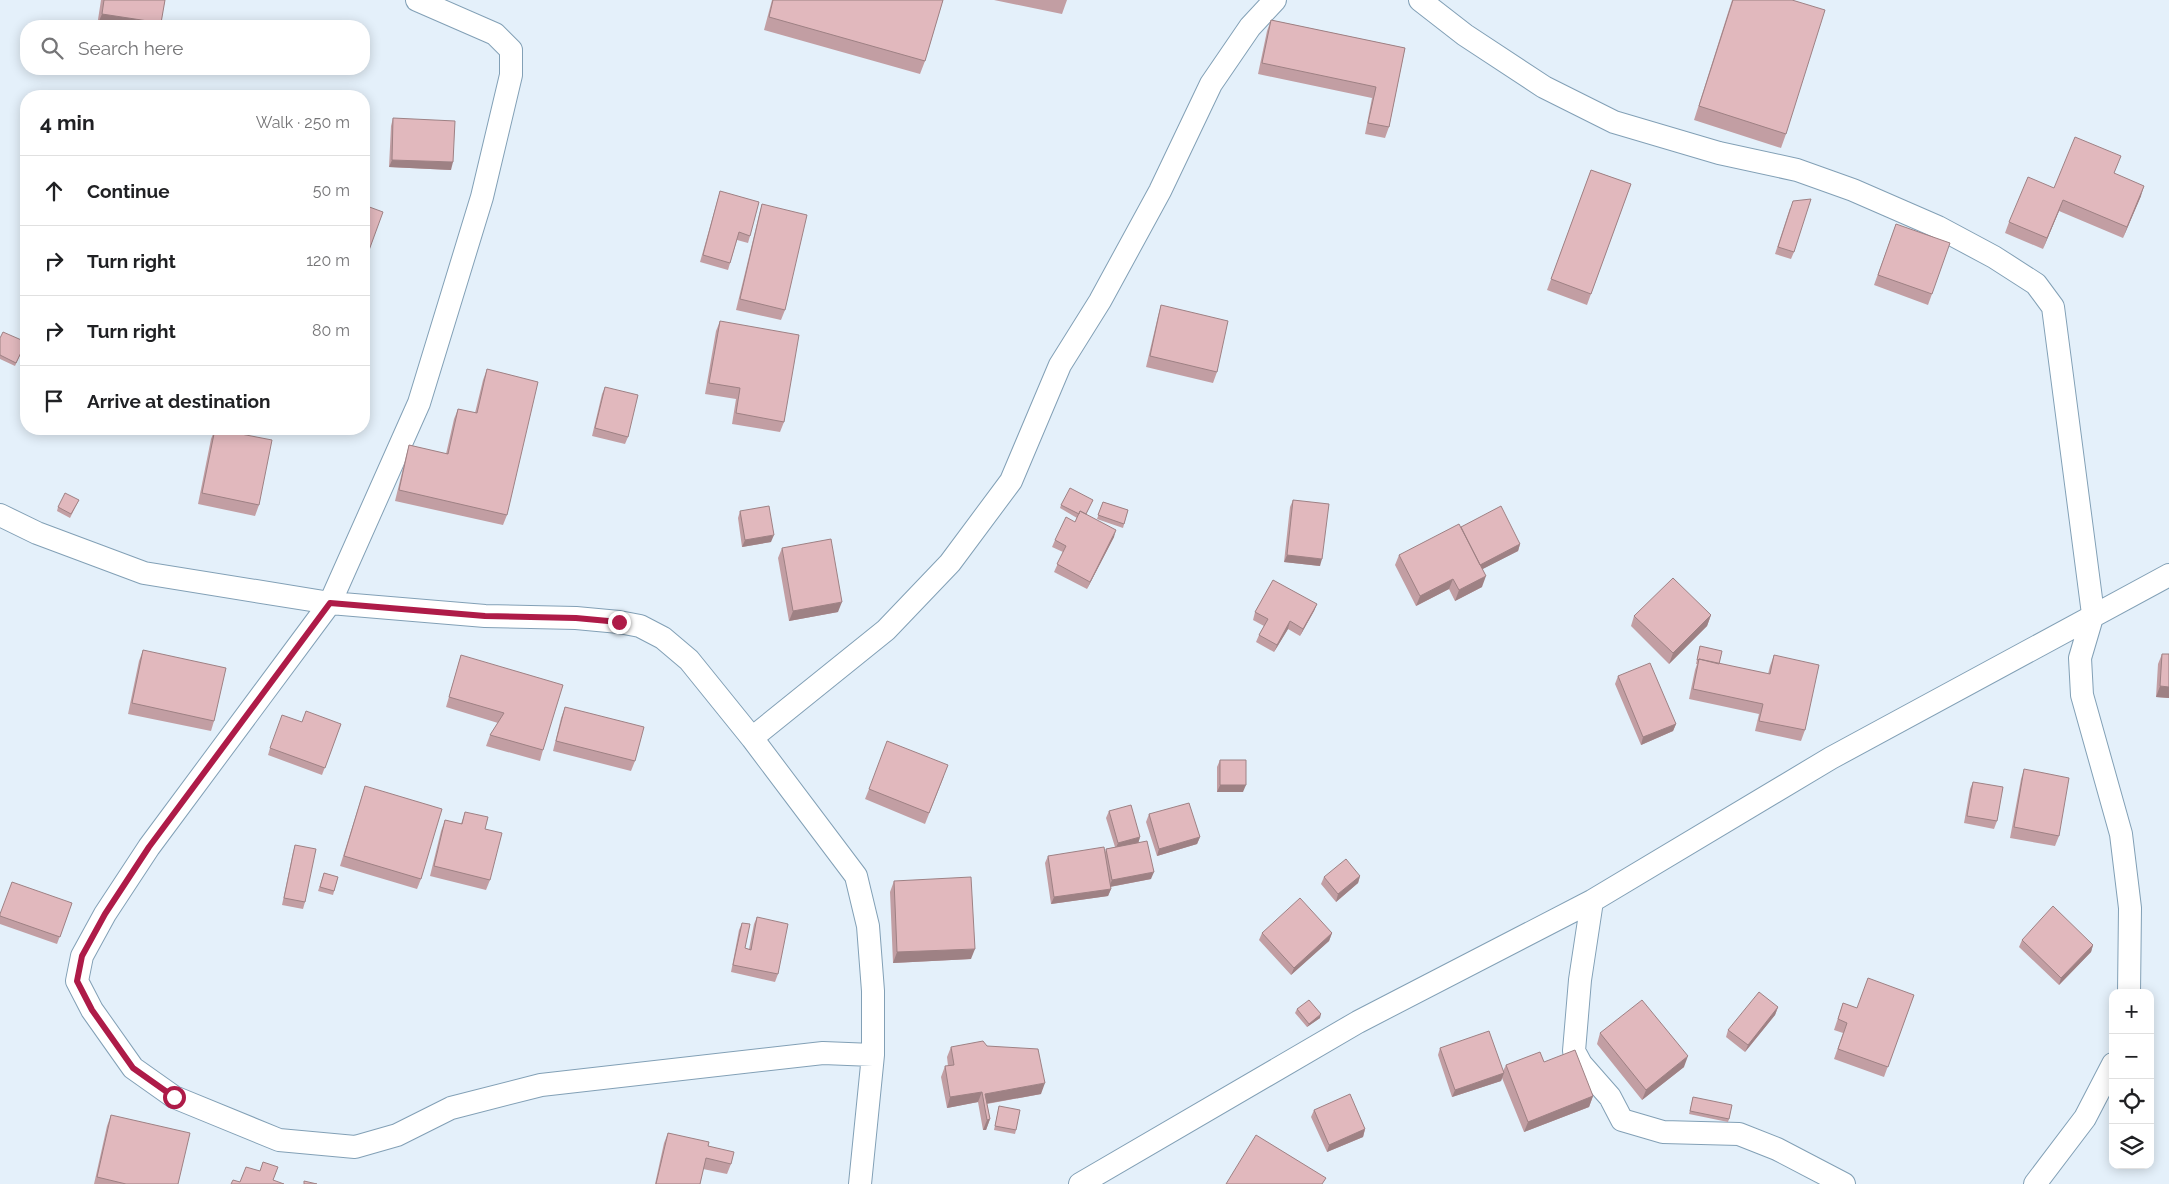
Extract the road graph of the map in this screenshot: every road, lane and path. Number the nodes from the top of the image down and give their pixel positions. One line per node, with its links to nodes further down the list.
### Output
1 (417, 0): 6 (street)
2 (1275, 0): 8 (street)
3 (1420, 0): 7 (street)
4 (0, 515): 6 (street)
5 (2169, 574): 7 (street)
6 (330, 603): 8 (street); 11 (street)
7 (2094, 614): 9 (street); 10 (street)
8 (752, 738): 11 (street)
9 (1592, 901): 13 (street); 15 (street)
10 (2129, 989)
11 (873, 1055): 14 (street)
12 (2109, 1072): 16 (street)
13 (1090, 1182)
14 (860, 1184)
15 (1844, 1184)
16 (2035, 1184)

